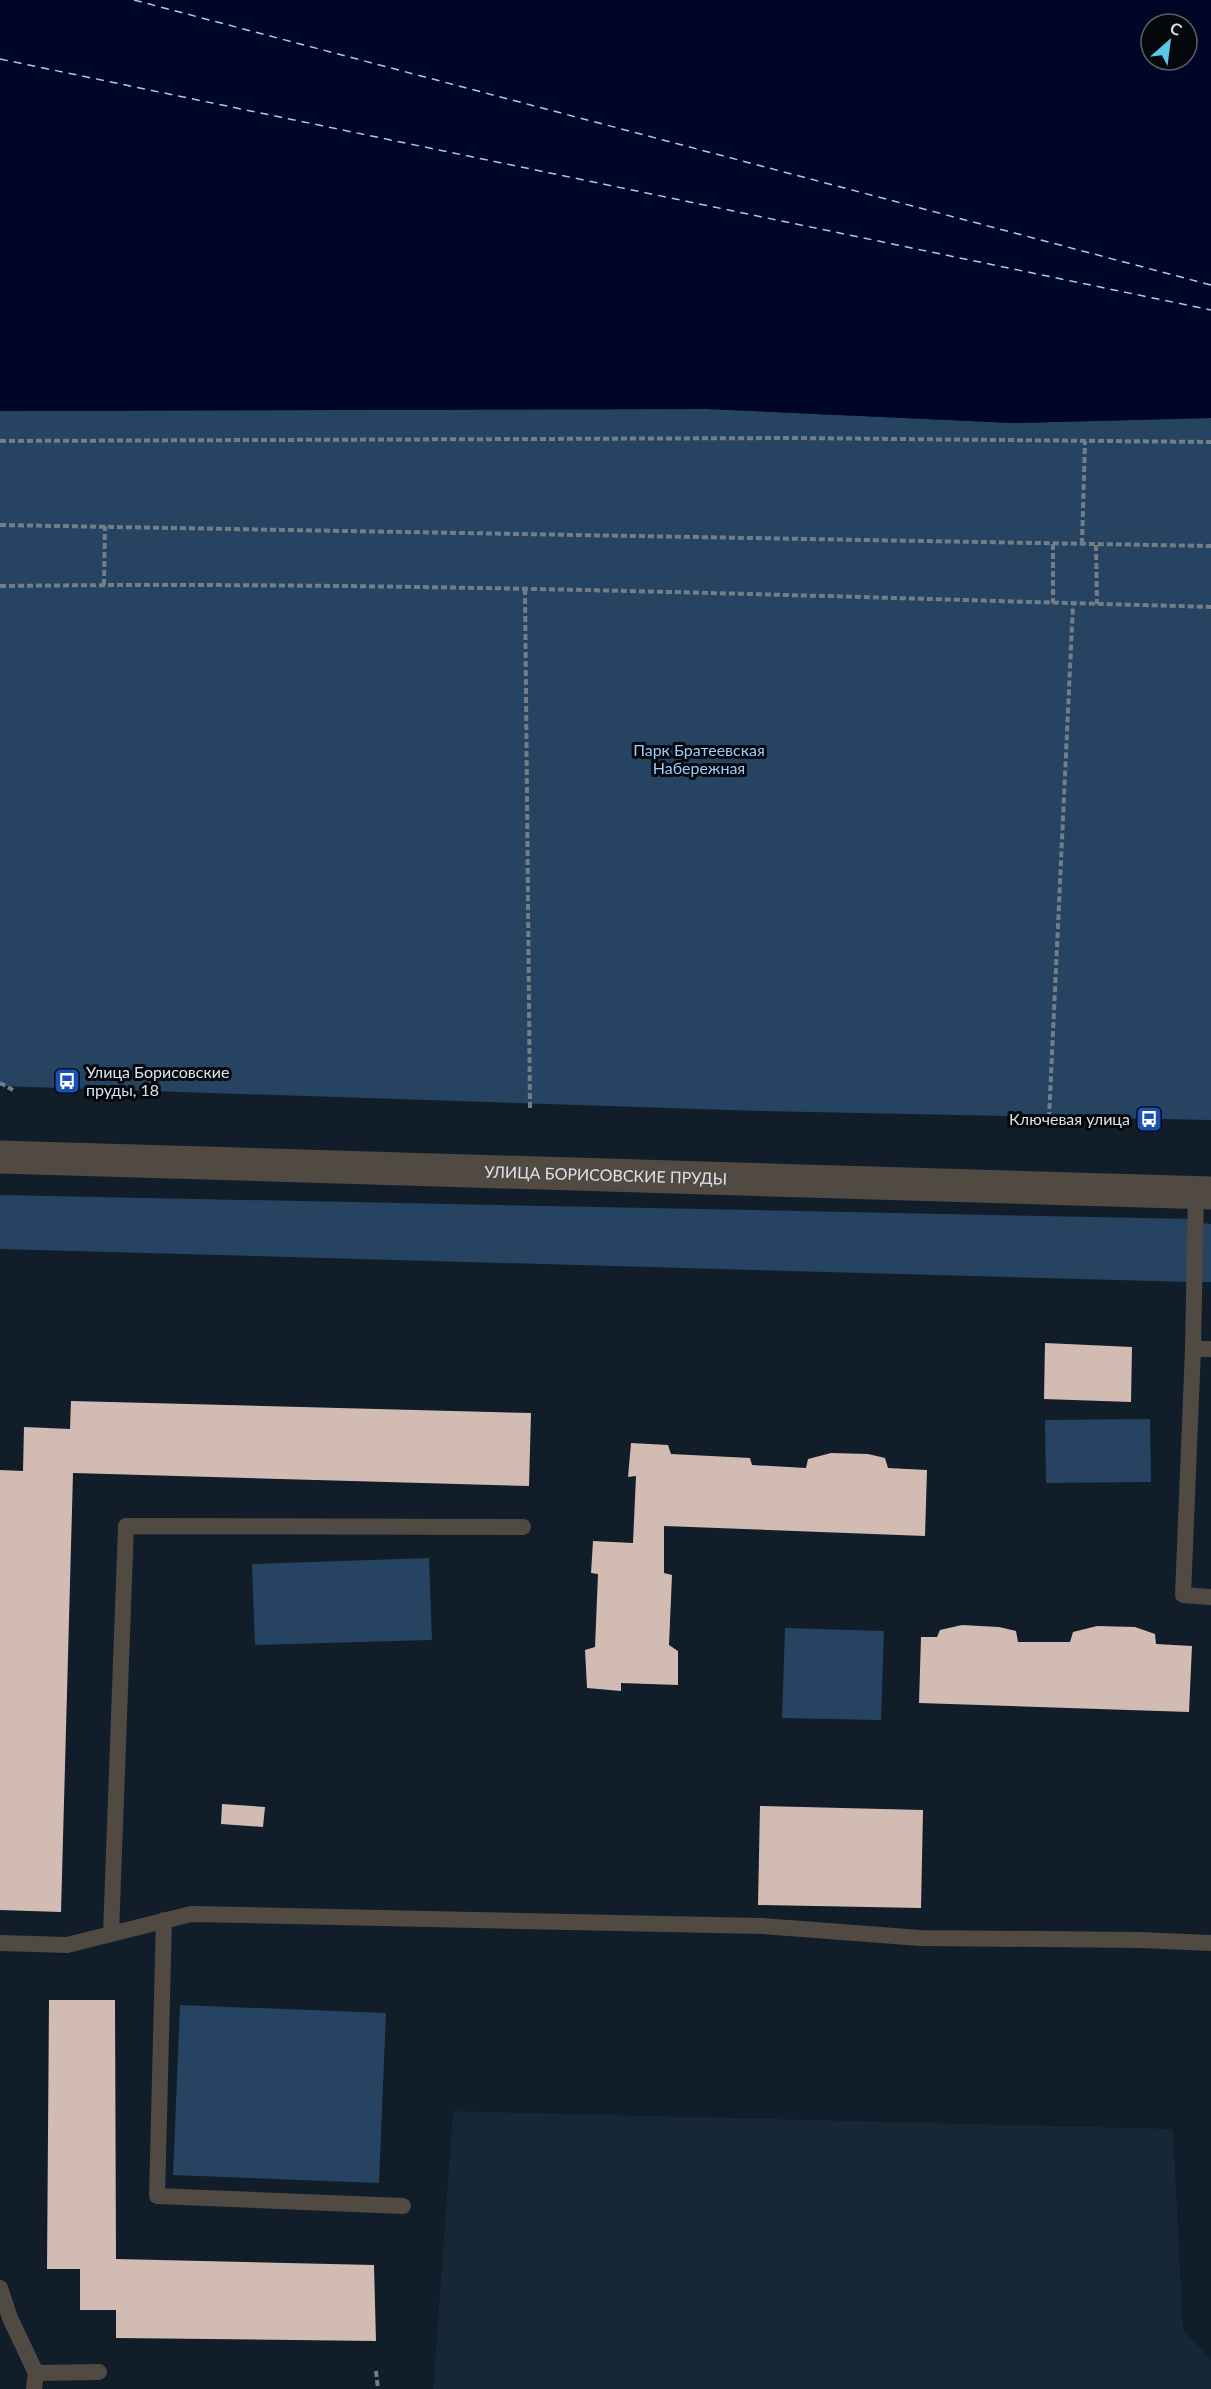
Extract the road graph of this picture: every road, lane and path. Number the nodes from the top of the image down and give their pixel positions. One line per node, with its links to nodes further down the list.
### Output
1 (0, 441): 2 (path)
2 (1085, 441): 3 (path); 7 (path)
3 (1211, 442)
4 (0, 525): 5 (path)
5 (105, 526): 6 (path); 10 (path)
6 (1053, 544): 7 (path); 13 (path)
7 (1082, 544): 8 (path)
8 (1096, 544): 9 (path); 15 (path)
9 (1211, 546)
10 (104, 585): 11 (path); 12 (path)
11 (0, 586)
12 (525, 589): 13 (path); 19 (path)
13 (1053, 603): 14 (path)
14 (1073, 604): 15 (path); 20 (path)
15 (1097, 604): 16 (path)
16 (1211, 607)
17 (0, 1083): 18 (path)
18 (13, 1090)
19 (530, 1108)
20 (1049, 1118)
21 (0, 1157): 22 (street, УЛИЦА БОРИСОВСКИЕ ПРУДЫ)
22 (1203, 1193): 23 (lane)
23 (1193, 1349): 24 (lane); 26 (lane)
24 (1211, 1349)
25 (523, 1527): 28 (lane)
26 (1211, 1597)
27 (164, 1920): 28 (lane); 30 (lane); 31 (lane)
28 (111, 1934): 29 (lane)
29 (0, 1943)
30 (1211, 1943)
31 (403, 2206)
32 (0, 2288): 35 (lane)
33 (99, 2372): 35 (lane)
34 (376, 2372): 36 (path)
35 (35, 2381)
36 (378, 2389)

